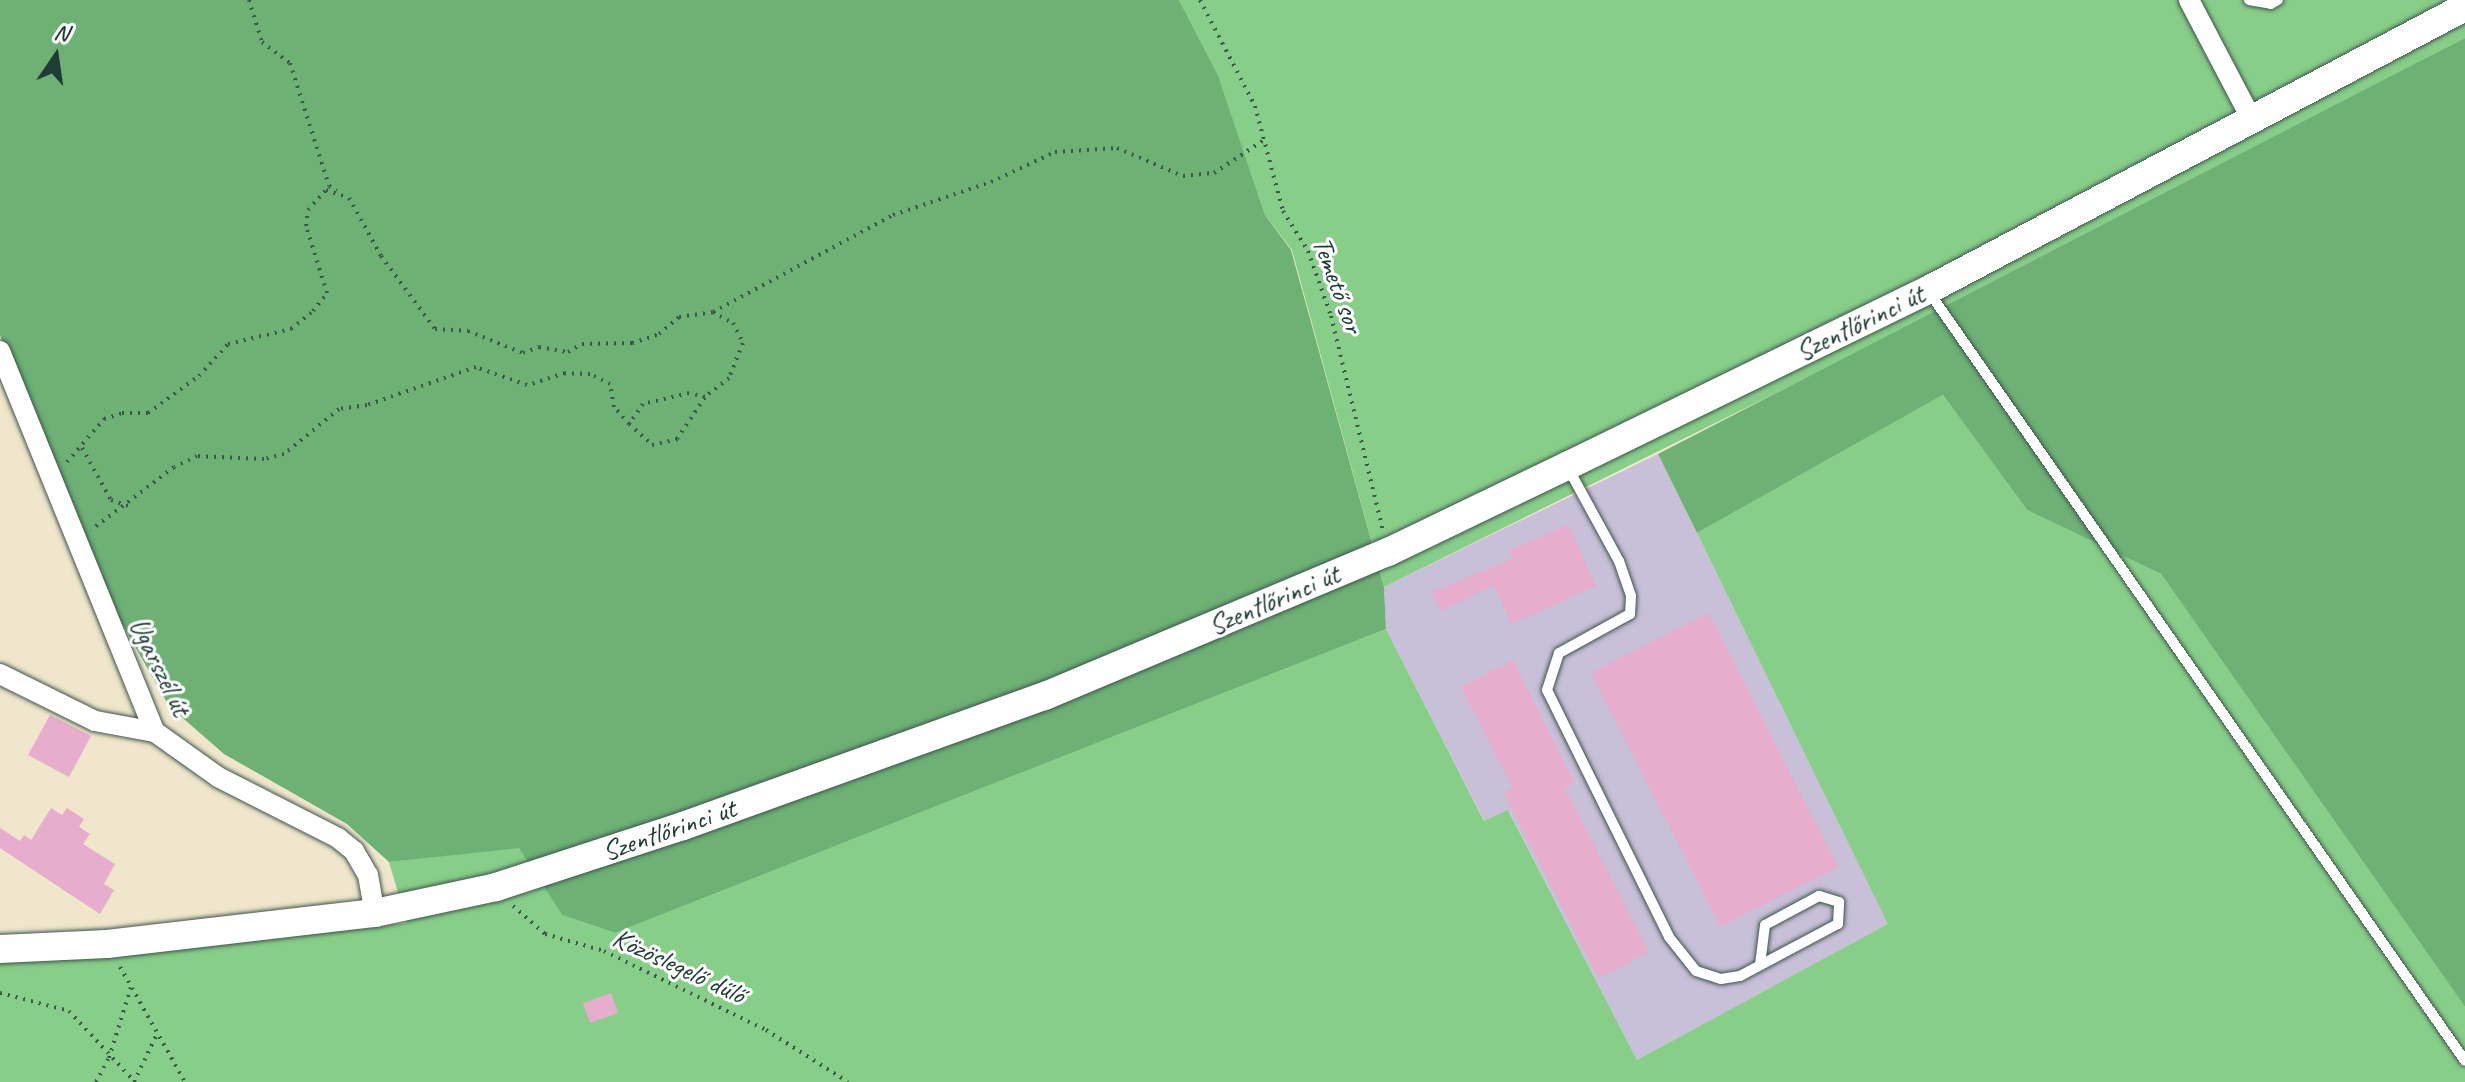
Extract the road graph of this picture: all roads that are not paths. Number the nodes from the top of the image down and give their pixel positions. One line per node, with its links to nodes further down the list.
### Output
1 (2249, 0): 2 (lane)
2 (2278, 0)
3 (2197, 3): 5 (street)
4 (2465, 7): 5 (main road, Szentlőrinci út)
5 (2251, 118): 6 (main road, Szentlőrinci út)
6 (1928, 290): 8 (main road, Szentlőrinci út); 14 (lane)
7 (0, 351): 10 (street, Ugarszél út)
8 (1567, 466): 11 (main road, Szentlőrinci út); 13 (lane)
9 (0, 674): 10 (street)
10 (155, 732): 11 (street, Ugarszél út)
11 (375, 913): 12 (main road, Szentlőrinci út)
12 (0, 949)
13 (1760, 965): 13 (lane)
14 (2465, 1061)

